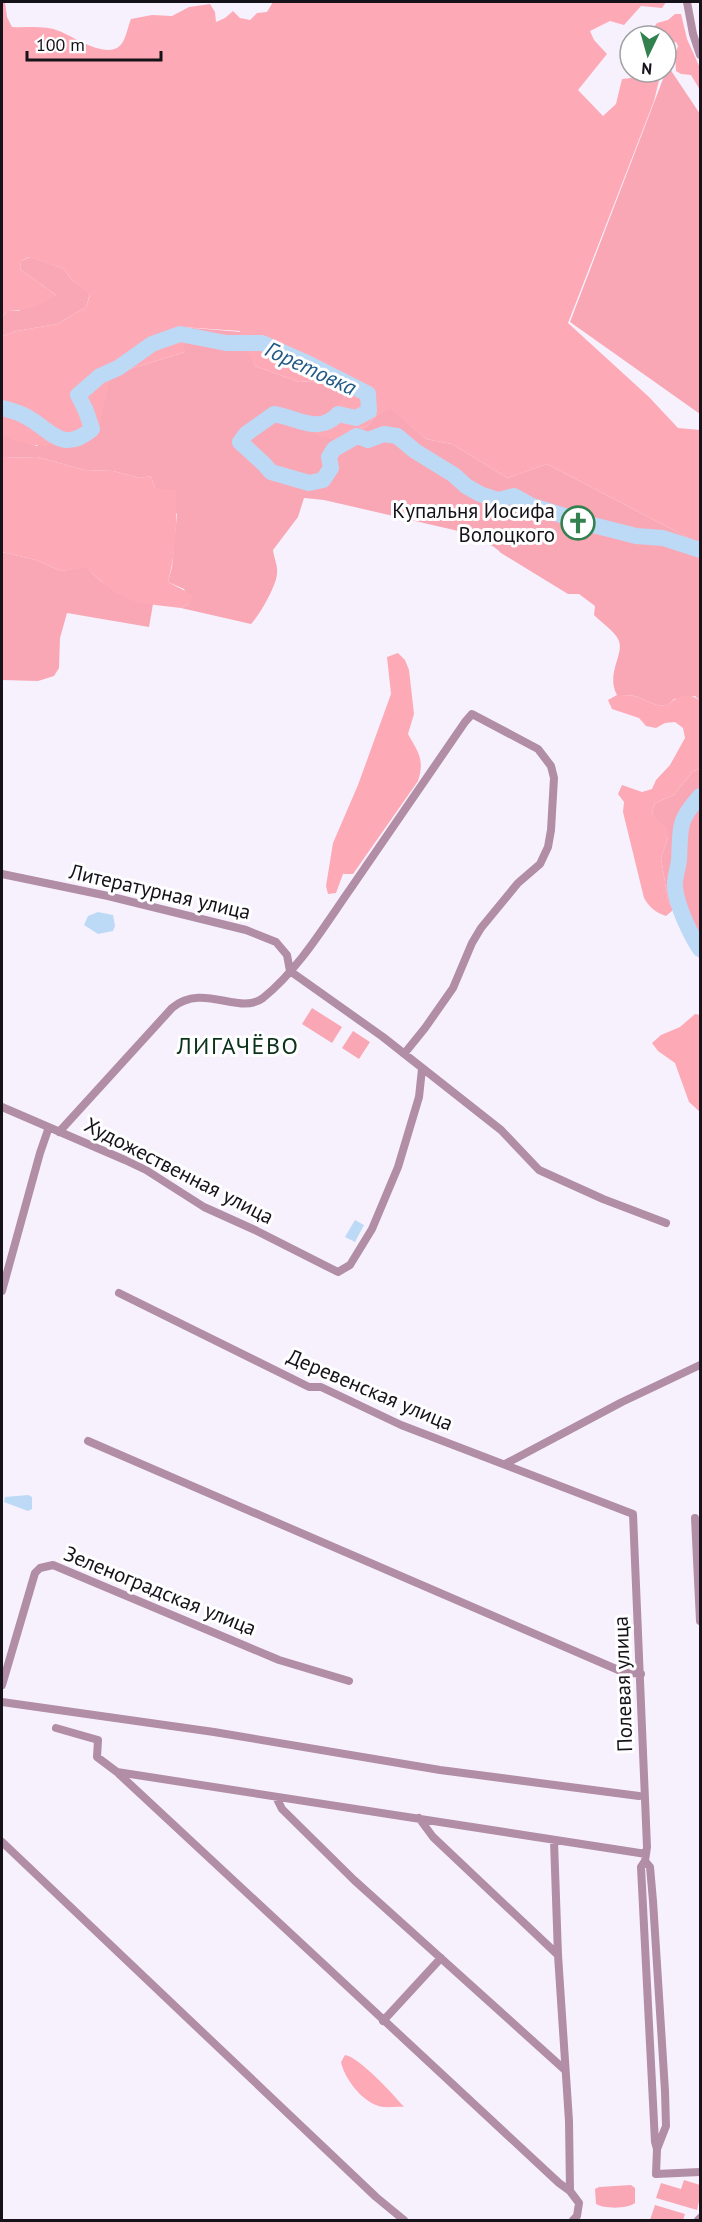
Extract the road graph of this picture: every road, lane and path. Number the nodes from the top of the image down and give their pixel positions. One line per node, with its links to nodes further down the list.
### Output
1 (687, 2): 2 (street)
2 (700, 55)
3 (2, 874): 4 (street, Литературная улица)
4 (290, 970): 5 (street); 5 (street); 9 (street)
5 (404, 1054): 6 (street)
6 (422, 1069): 9 (street, Художественная улица); 10 (street)
7 (2, 1107): 8 (street, Художественная улица)
8 (49, 1127): 9 (street, Художественная улица); 11 (street)
9 (59, 1132)
10 (666, 1223)
11 (2, 1291)
12 (119, 1293): 15 (street, Деревенская улица)
13 (700, 1365): 15 (street)
14 (88, 1441): 19 (street)
15 (505, 1464): 16 (street, Деревенская улица)
16 (626, 1510): 19 (street, Полевая улица)
17 (694, 1518): 18 (street)
18 (700, 1621)
19 (641, 1674): 30 (street, Полевая улица)
20 (349, 1681): 21 (street, Зеленоградская улица)
21 (2, 1685)
22 (2, 1702): 25 (street)
23 (56, 1728): 24 (street)
24 (117, 1772): 26 (street); 35 (street)
25 (639, 1796)
26 (276, 1797): 27 (street); 32 (street)
27 (419, 1818): 28 (street); 31 (street)
28 (554, 1841): 30 (street); 31 (street)
29 (2, 1842): 40 (street)
30 (646, 1857): 33 (street, Полевая улица); 34 (street, Полевая улица)
31 (558, 1955): 36 (street)
32 (441, 1959): 35 (street); 36 (street)
33 (660, 1999): 34 (street); 37 (street, Полевая улица)
34 (648, 2000): 37 (street, Полевая улица)
35 (383, 2021): 39 (street)
36 (565, 2070): 39 (street)
37 (657, 2149): 38 (street, Полевая улица)
38 (700, 2172)
39 (570, 2191): 41 (street)
40 (404, 2220)
41 (573, 2220)

